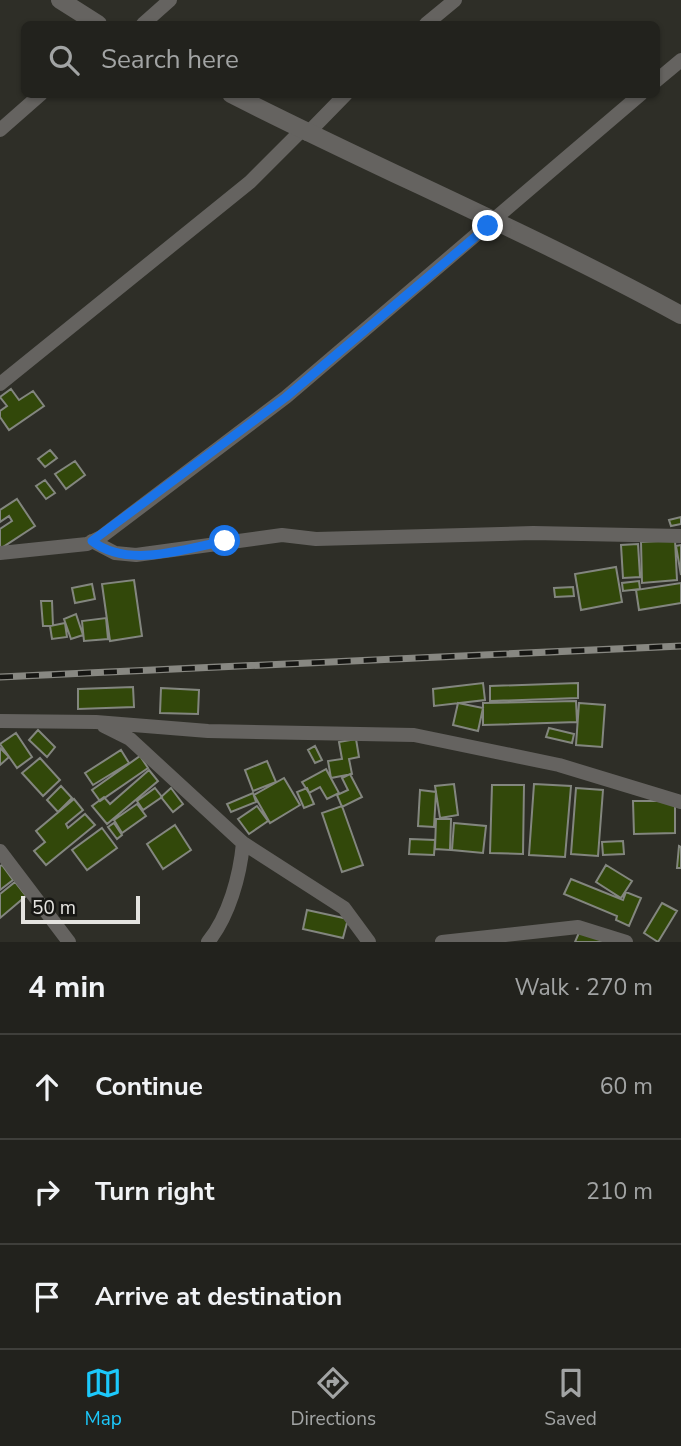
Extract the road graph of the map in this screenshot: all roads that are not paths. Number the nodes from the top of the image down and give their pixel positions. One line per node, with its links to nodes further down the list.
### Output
1 (60, 0): 4 (street)
2 (170, 0): 5 (street)
3 (455, 0): 6 (street)
4 (93, 21)
5 (146, 21)
6 (430, 21)
7 (681, 60): 8 (street)
8 (660, 78)
9 (36, 98): 13 (street)
10 (239, 98): 14 (street)
11 (342, 98): 14 (street)
12 (636, 98): 15 (street)
13 (0, 130)
14 (305, 132): 15 (street); 17 (street)
15 (492, 221): 16 (street); 19 (street)
16 (681, 315)
17 (0, 384)
18 (681, 536): 19 (street)
19 (92, 541): 20 (street)
20 (0, 553)
21 (0, 721): 22 (street)
22 (96, 722): 23 (street); 24 (street)
23 (681, 802)
24 (243, 843): 27 (street); 28 (street)
25 (0, 851): 26 (street)
26 (69, 942)
27 (208, 942)
28 (369, 942)
29 (442, 942): 30 (street)
30 (626, 942)

